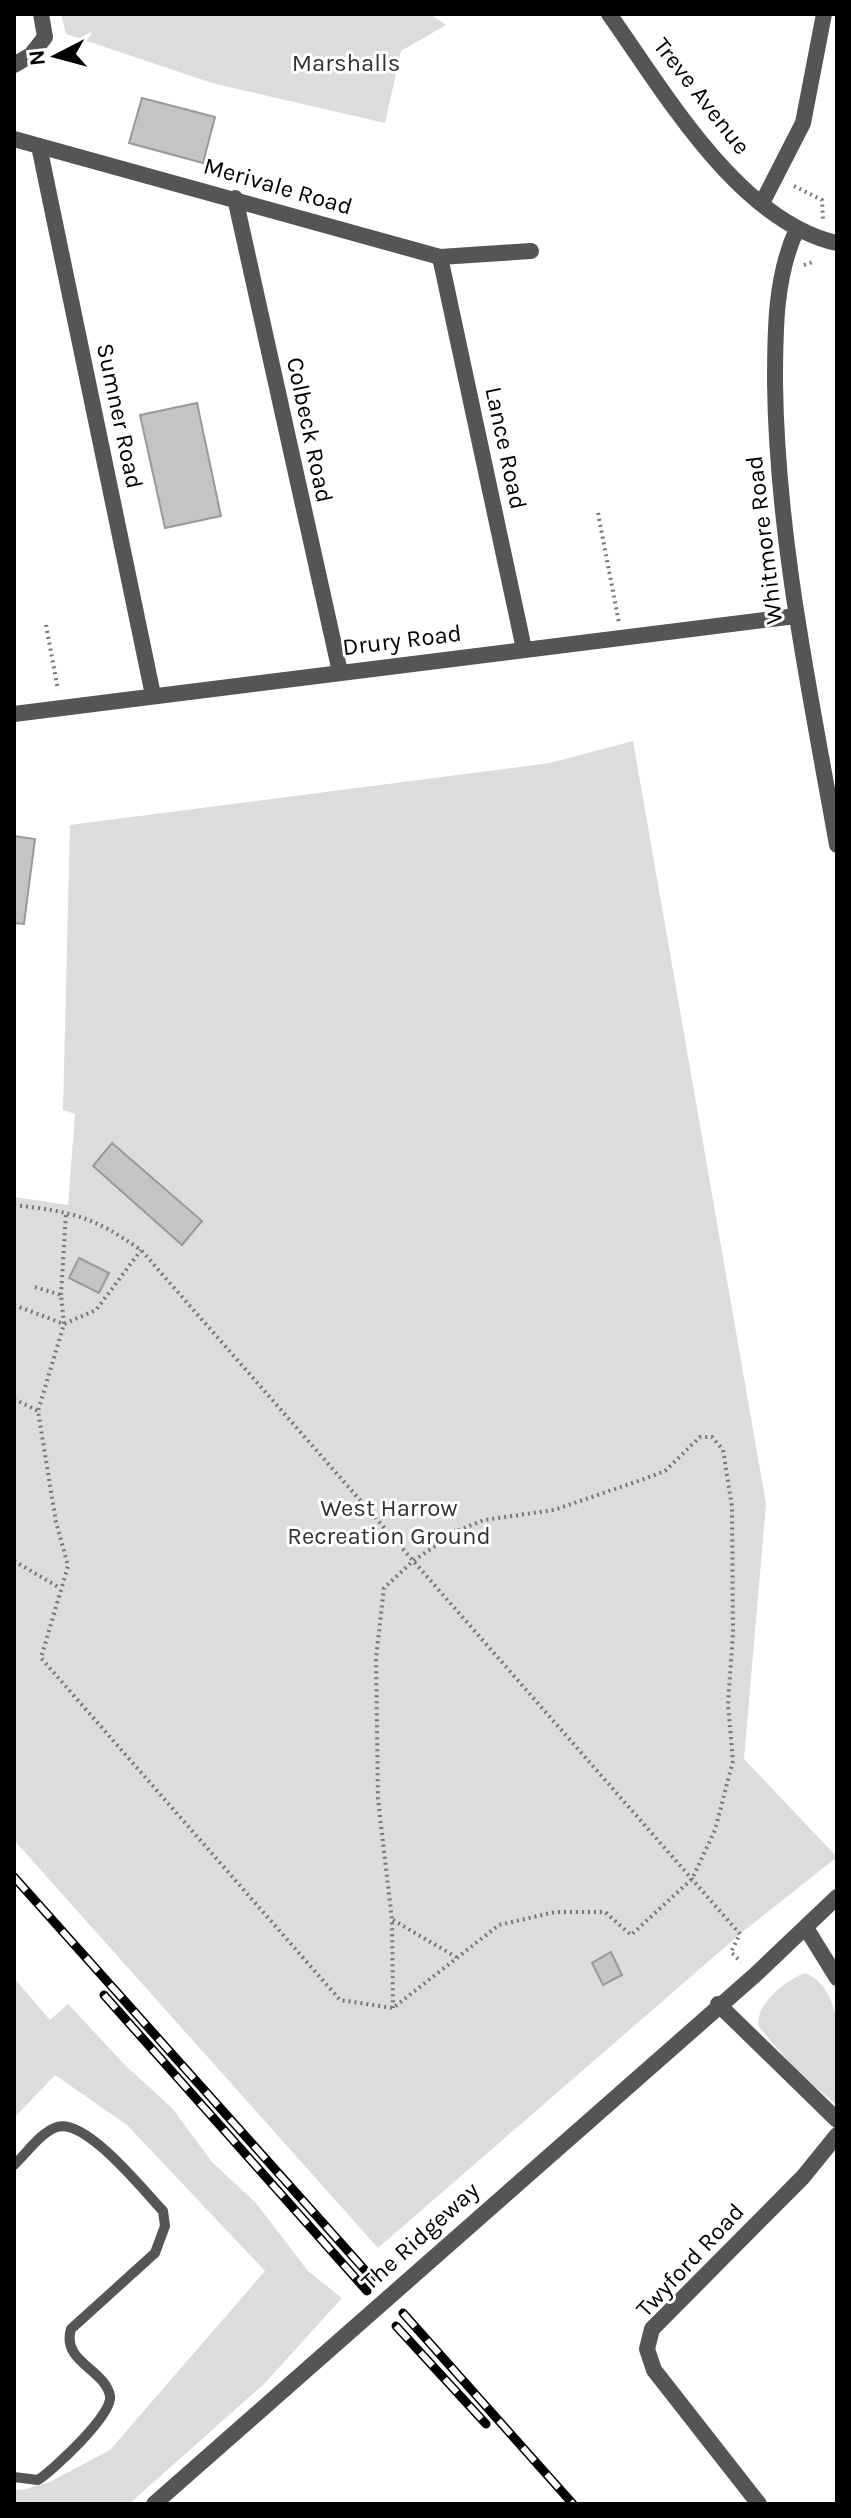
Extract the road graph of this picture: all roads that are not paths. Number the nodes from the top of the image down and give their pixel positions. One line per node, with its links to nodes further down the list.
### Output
1 (41, 14): 4 (street)
2 (609, 14): 8 (street, Treve Avenue)
3 (824, 14): 8 (street)
4 (14, 65)
5 (14, 139): 6 (street, Merivale Road)
6 (39, 146): 7 (street, Merivale Road); 16 (street, Sumner Road)
7 (235, 198): 12 (street, Merivale Road); 15 (street, Colbeck Road)
8 (762, 203): 9 (street, Treve Avenue)
9 (797, 229): 10 (street, Treve Avenue); 13 (street, Whitmore Road)
10 (837, 243)
11 (531, 251): 12 (street, Merivale Road)
12 (440, 257): 14 (street, Lance Road)
13 (796, 616): 14 (street, Drury Road); 18 (street, Whitmore Road)
14 (524, 649): 15 (street, Drury Road)
15 (340, 672): 16 (street, Drury Road)
16 (153, 695): 17 (street, Drury Road)
17 (14, 714)
18 (837, 845)
19 (837, 1897): 20 (street, The Ridgeway)
20 (806, 1928): 21 (street); 22 (street, The Ridgeway)
21 (837, 1978)
22 (718, 2004): 23 (street); 27 (street, The Ridgeway)
23 (837, 2120)
24 (837, 2135): 28 (street, Twyford Road)
25 (14, 2165): 26 (lane)
26 (14, 2477)
27 (154, 2504)
28 (759, 2504)

